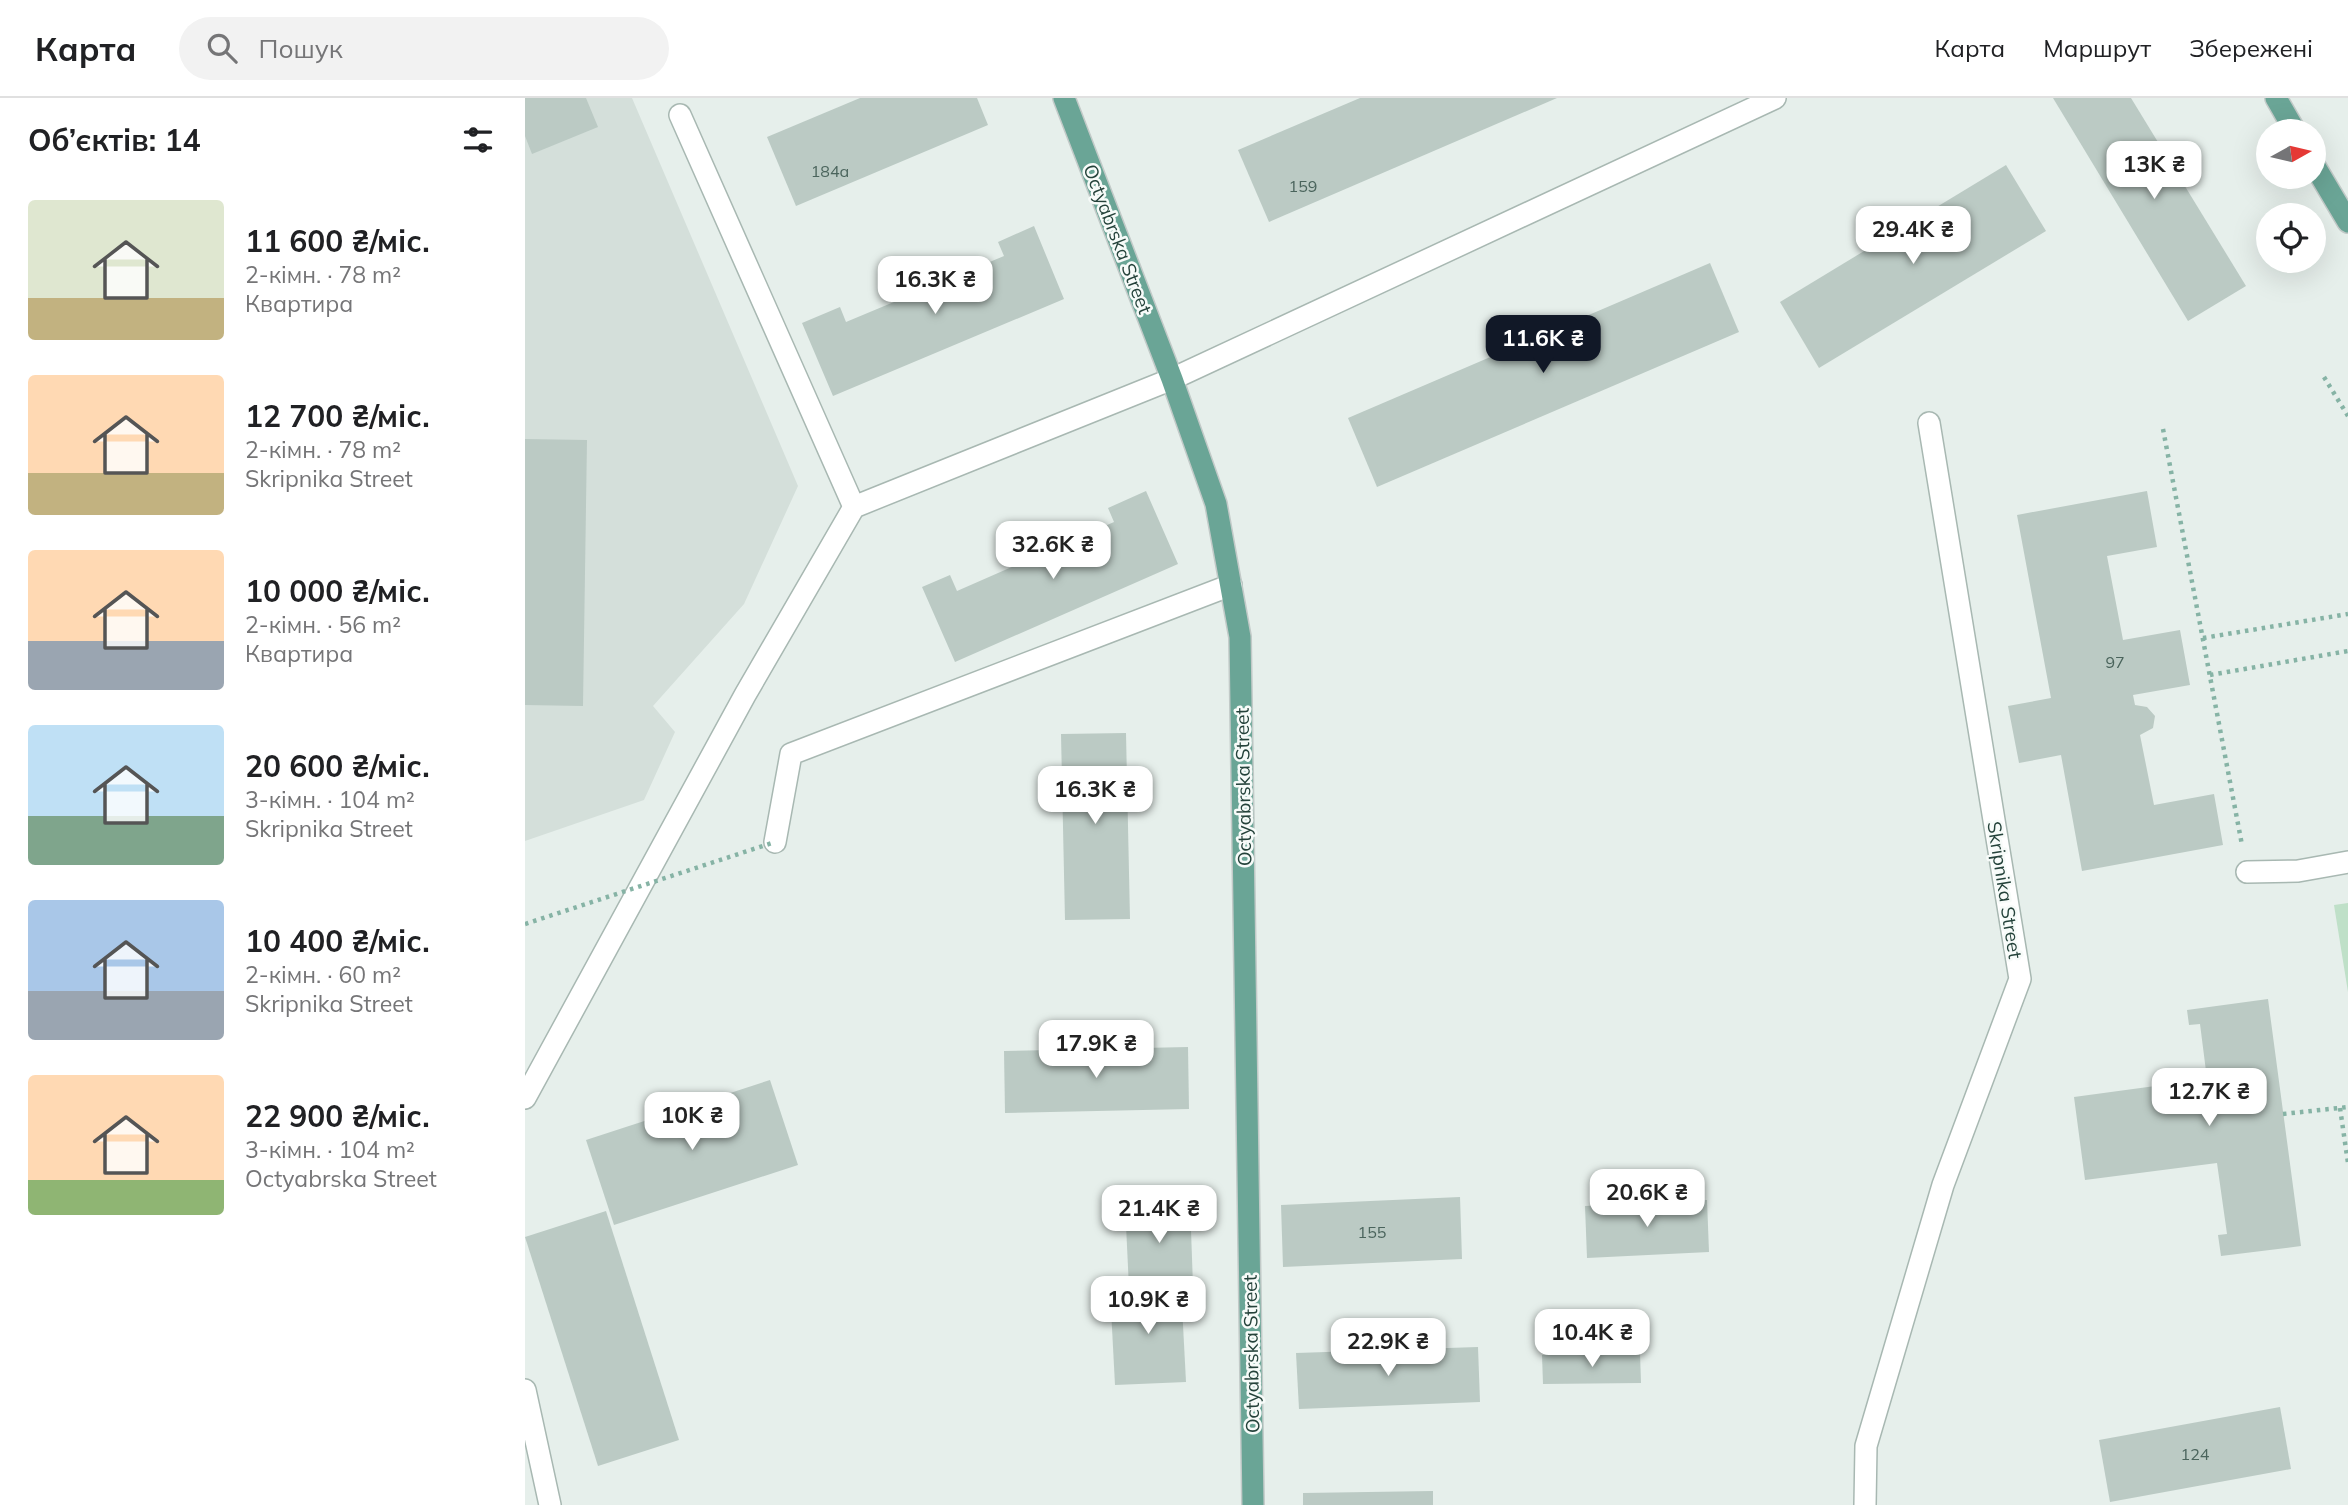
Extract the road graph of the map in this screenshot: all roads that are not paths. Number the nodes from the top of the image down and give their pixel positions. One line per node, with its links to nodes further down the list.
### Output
1 (1064, 98): 8 (main road, Octyabrska Street)
2 (1776, 98): 8 (street)
3 (2276, 98): 5 (main road)
4 (680, 115): 10 (street)
5 (2288, 119)
6 (2326, 184): 7 (main road)
7 (2348, 220)
8 (1172, 379): 10 (street); 11 (main road, Octyabrska Street)
9 (1929, 423): 19 (street, Skripnika Street)
10 (854, 507): 15 (street)
11 (1231, 585): 12 (street); 18 (main road, Octyabrska Street)
12 (775, 842)
13 (2348, 862): 14 (street)
14 (2247, 872)
15 (525, 1098)
16 (525, 1390): 17 (street)
17 (550, 1505)
18 (1253, 1505)
19 (1865, 1505)

